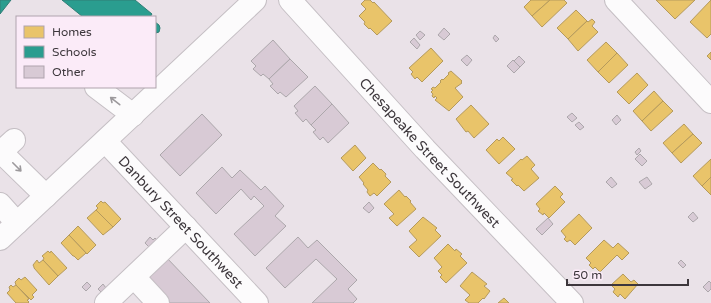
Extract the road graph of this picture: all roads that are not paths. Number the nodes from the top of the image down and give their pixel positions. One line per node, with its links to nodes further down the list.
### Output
1 (255, 0): 6 (street)
2 (290, 0): 18 (street, Chesapeake Street Southwest)
3 (616, 0): 5 (street)
4 (97, 88): 6 (street, one-way to 4)
5 (711, 102)
6 (133, 115): 8 (street)
7 (14, 140): 9 (street, one-way to 9)
8 (106, 141): 9 (street); 12 (street, Danbury Street Southwest)
9 (46, 196): 11 (street)
10 (0, 204): 11 (street)
11 (17, 223): 13 (street)
12 (186, 227): 14 (street); 17 (street, Danbury Street Southwest)
13 (0, 239)
14 (134, 277): 15 (street); 16 (street)
15 (109, 302)
16 (158, 303)
17 (257, 303)
18 (572, 303)

